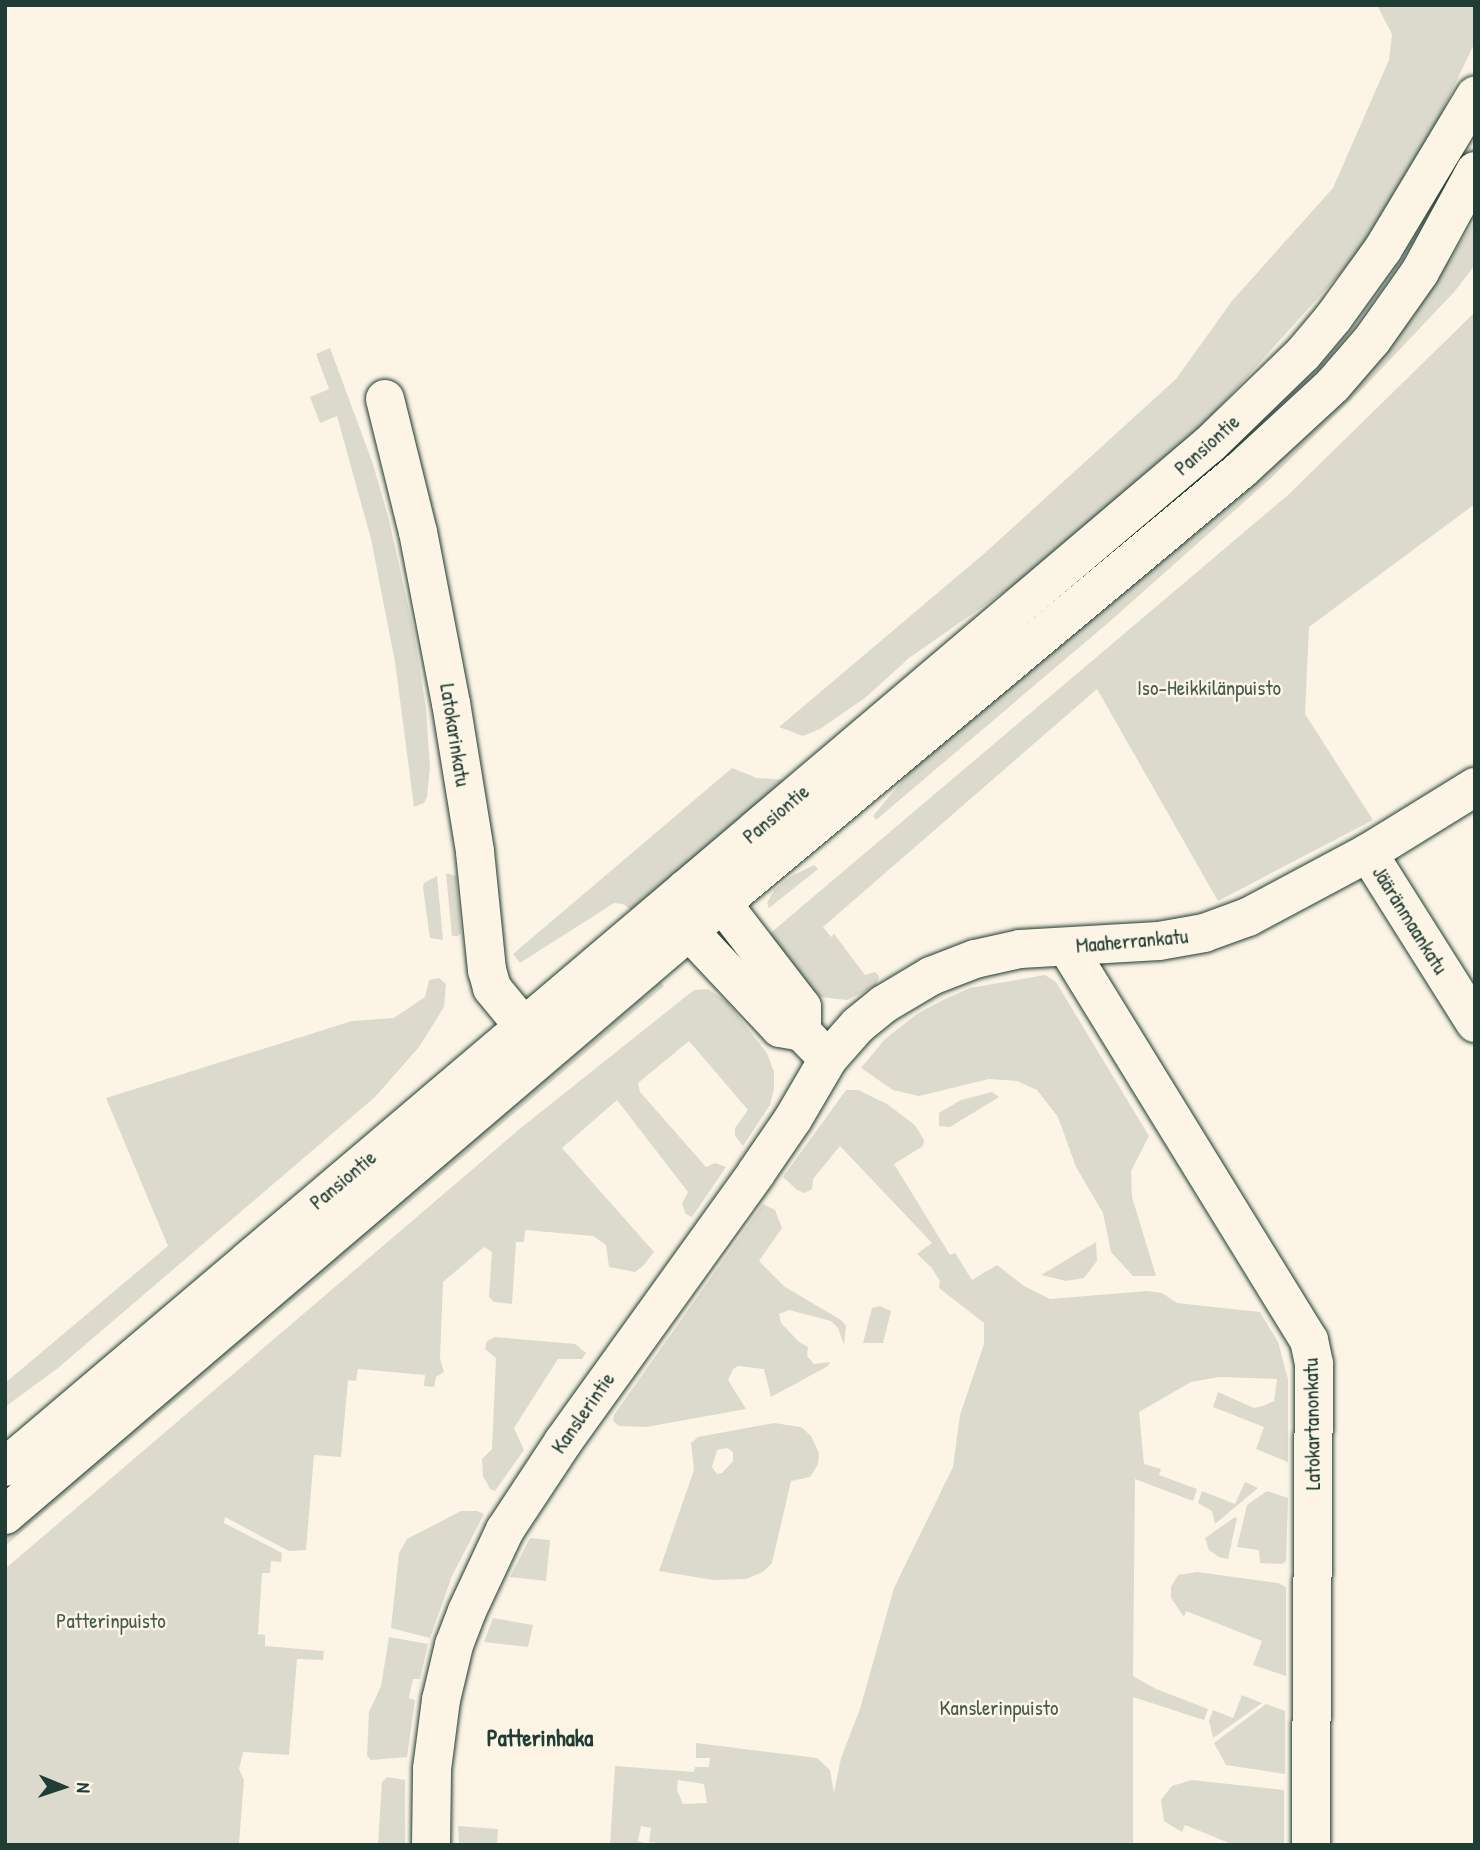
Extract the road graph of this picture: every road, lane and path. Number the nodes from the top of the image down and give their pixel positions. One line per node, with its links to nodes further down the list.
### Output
1 (1475, 96): 6 (main road, Pansiontie)
2 (1475, 171): 7 (main road, Pansiontie)
3 (385, 399): 11 (main road, Latokarinkatu)
4 (1475, 787): 5 (main road, Maaherrankatu)
5 (1368, 853): 9 (main road, Maaherrankatu); 10 (main road, Jääränmaankatu)
6 (686, 890): 7 (main road); 8 (main road); 11 (main road, Pansiontie)
7 (722, 903): 8 (main road, Pansiontie); 12 (main road)
8 (689, 931): 11 (main road, Pansiontie); 12 (main road)
9 (1067, 947): 12 (main road, Maaherrankatu); 16 (main road, Latokartanonkatu)
10 (1475, 1023)
11 (535, 1041): 13 (main road, Pansiontie); 14 (main road, Pansiontie)
12 (815, 1046): 15 (main road, Kanslerintie)
13 (5, 1467)
14 (5, 1515)
15 (431, 1845)
16 (1311, 1845)

